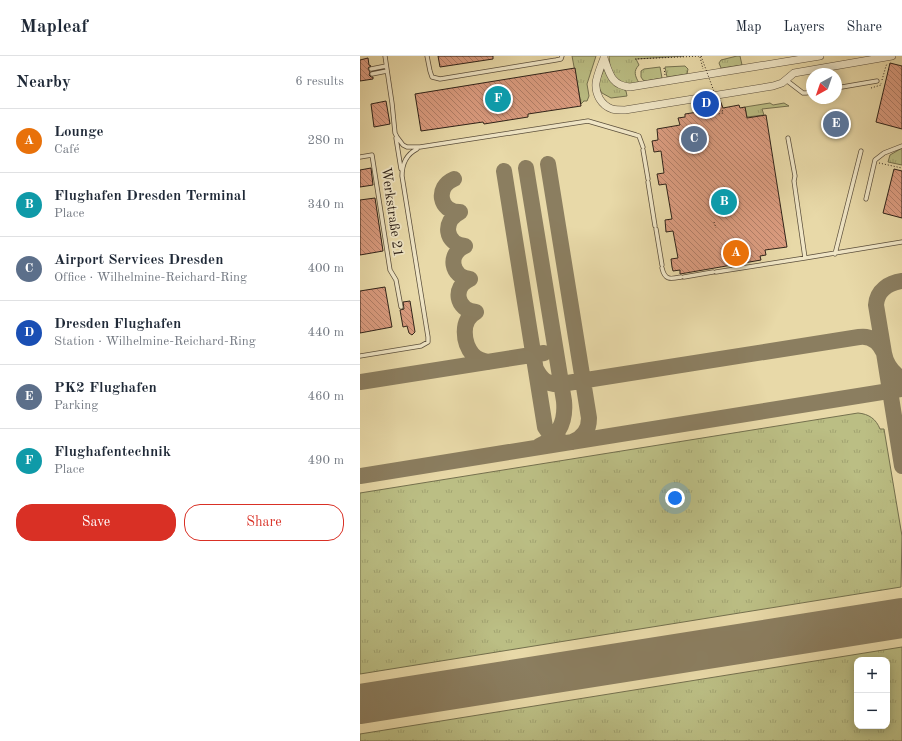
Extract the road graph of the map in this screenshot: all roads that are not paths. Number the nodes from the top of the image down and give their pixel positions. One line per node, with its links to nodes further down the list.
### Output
1 (385, 56): 10 (lane)
2 (427, 56): 3 (lane)
3 (562, 56)
4 (785, 56): 9 (lane)
5 (820, 56): 9 (street)
6 (892, 56): 8 (street)
7 (604, 57): 9 (street); 14 (street)
8 (856, 59): 14 (street)
9 (779, 63)
10 (386, 66): 11 (lane); 12 (lane)
11 (371, 69)
12 (387, 72): 13 (lane); 18 (lane)
13 (372, 74)
14 (786, 80): 17 (lane)
15 (877, 81): 16 (lane)
16 (842, 87)
17 (806, 93)
18 (395, 133): 21 (lane); 24 (lane)
19 (788, 138): 28 (lane)
20 (902, 146): 25 (lane)
21 (420, 147): 24 (lane); 28 (lane)
22 (861, 151): 27 (lane)
23 (360, 157): 29 (lane, Werkstraße 21)
24 (402, 176): 30 (lane)
25 (866, 199)
26 (902, 242): 27 (lane)
27 (835, 254): 28 (lane)
28 (806, 258)
29 (401, 307)
30 (360, 356)

